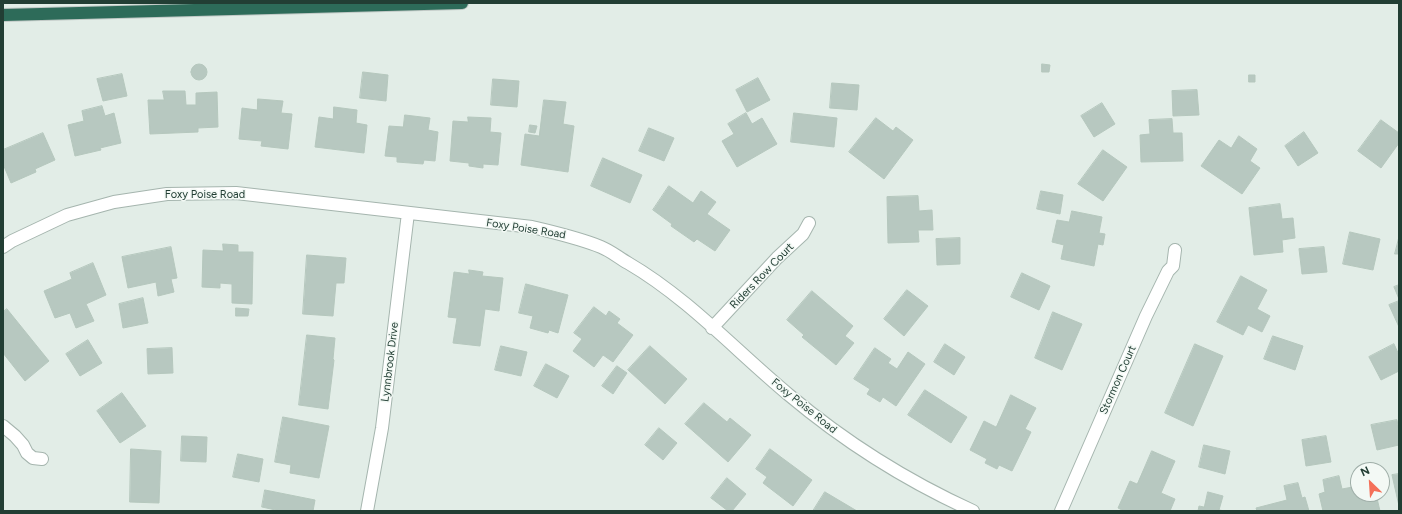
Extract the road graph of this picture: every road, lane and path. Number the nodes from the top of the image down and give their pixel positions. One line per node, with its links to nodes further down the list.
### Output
1 (462, 3): 2 (highway)
2 (3, 14)
3 (408, 213): 5 (street, Foxy Poise Road); 7 (street, Foxy Poise Road); 10 (street, Lynnbrook Drive)
4 (809, 223): 7 (street, Riders Row Court)
5 (3, 247)
6 (1175, 250): 12 (street, Stormon Court)
7 (712, 328): 11 (street, Foxy Poise Road)
8 (3, 426): 9 (street)
9 (42, 459)
10 (366, 511)
11 (973, 511)
12 (1061, 511)

